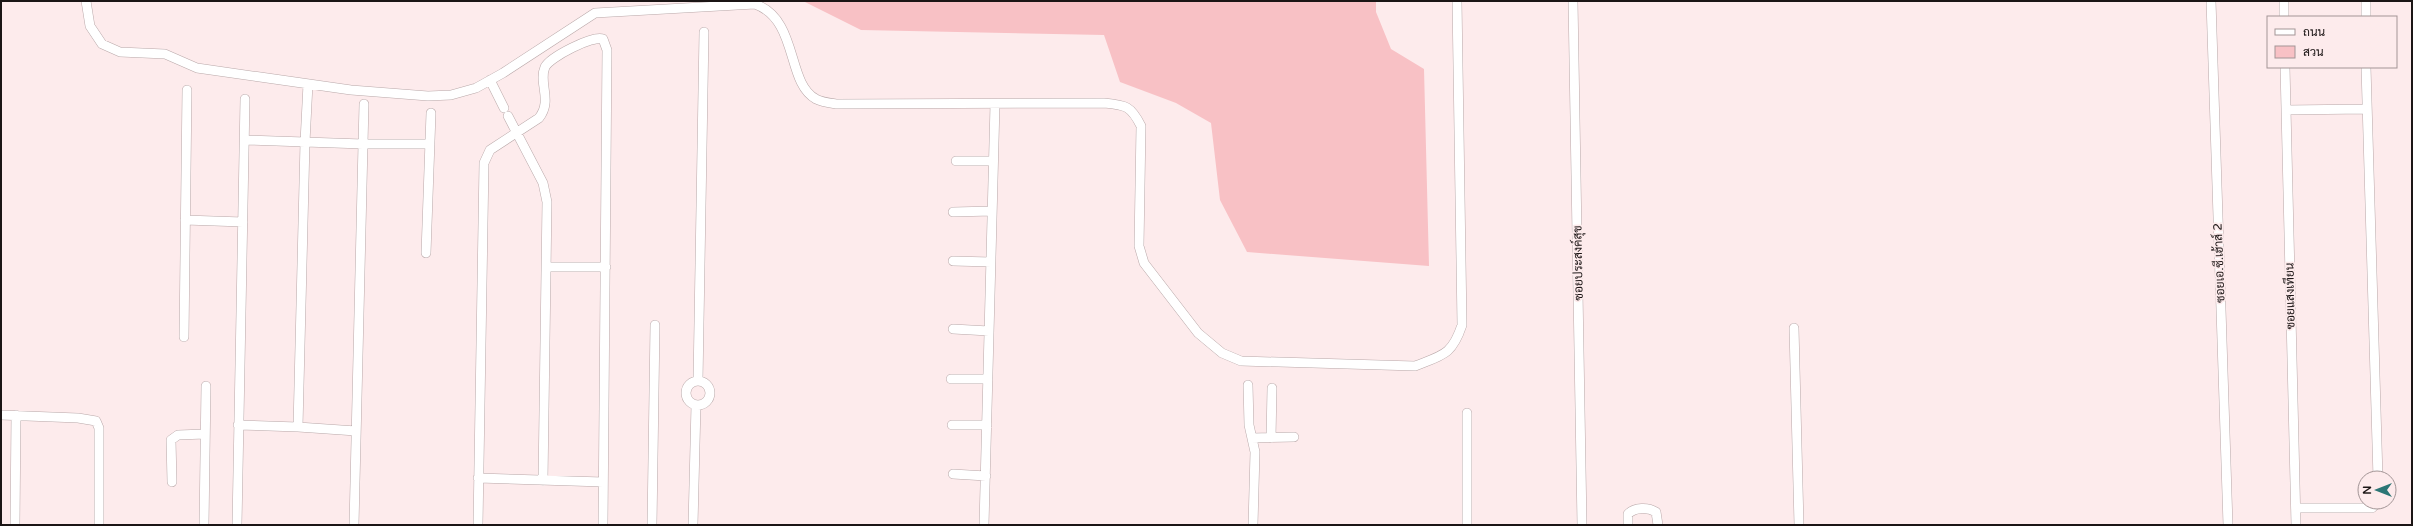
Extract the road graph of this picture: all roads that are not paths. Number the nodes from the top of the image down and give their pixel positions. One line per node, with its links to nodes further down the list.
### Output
1 (86, 1): 13 (street)
2 (1457, 1): 17 (street)
3 (1573, 1): 82 (street, ซอยประสงค์สุข)
4 (2211, 1): 86 (street, ซอยเอ.ซี.เฮ้าส์ 2)
5 (2284, 1): 7 (street)
6 (2366, 1): 8 (street)
7 (2284, 16)
8 (2366, 16)
9 (704, 32): 44 (street)
10 (2285, 68): 19 (street, ซอยแสงเทียน)
11 (2366, 68): 18 (street)
12 (490, 80): 13 (street); 17 (street); 21 (street)
13 (308, 84): 23 (street)
14 (187, 90): 30 (street)
15 (245, 99): 22 (street)
16 (364, 104): 24 (street)
17 (995, 104): 27 (street)
18 (2366, 109): 19 (street); 61 (street)
19 (2286, 110): 68 (street, ซอยแสงเทียน)
20 (431, 113): 25 (street)
21 (516, 133): 35 (street); 36 (street); 64 (street)
22 (245, 140): 23 (street); 31 (street)
23 (305, 142): 24 (street); 55 (street)
24 (363, 144): 25 (street); 56 (street)
25 (430, 144): 32 (street)
26 (956, 161): 27 (street)
27 (993, 161): 28 (street)
28 (992, 211): 29 (street); 34 (street)
29 (954, 212)
30 (185, 220): 31 (street); 41 (street)
31 (243, 222): 52 (street)
32 (426, 253)
33 (953, 261): 34 (street)
34 (991, 262): 40 (street)
35 (547, 267): 36 (street); 65 (street)
36 (606, 267): 67 (street)
37 (655, 325): 77 (street)
38 (1794, 328): 85 (street)
39 (953, 330): 40 (street)
40 (989, 331): 43 (street)
41 (184, 337)
42 (951, 379): 43 (street)
43 (988, 379): 54 (street)
44 (698, 381): 48 (street); 48 (street)
45 (1248, 385): 59 (street)
46 (206, 386): 57 (street)
47 (1272, 388): 60 (street)
48 (696, 405): 78 (street)
49 (1467, 413): 81 (street)
50 (1, 415): 51 (street)
51 (16, 415): 70 (street); 71 (street)
52 (238, 425): 55 (street); 73 (street)
53 (952, 426): 54 (street)
54 (987, 426): 63 (street)
55 (298, 427): 56 (street)
56 (356, 431): 74 (street)
57 (205, 434): 66 (street); 72 (street)
58 (1294, 437): 60 (street)
59 (1252, 438): 60 (street); 80 (street)
60 (1271, 438)
61 (2378, 470)
62 (953, 474): 63 (street)
63 (986, 476): 79 (street)
64 (478, 478): 65 (street); 75 (street)
65 (543, 481): 67 (street)
66 (172, 482)
67 (603, 482): 76 (street)
68 (2296, 508): 69 (street); 87 (street, ซอยแสงเทียน)
69 (2357, 508)
70 (15, 525)
71 (99, 525)
72 (204, 525)
73 (237, 525)
74 (354, 525)
75 (478, 525)
76 (603, 525)
77 (652, 525)
78 (694, 525)
79 (984, 525)
80 (1253, 525)
81 (1467, 525)
82 (1582, 525)
83 (1628, 525): 84 (street)
84 (1658, 525)
85 (1799, 525)
86 (2228, 525)
87 (2296, 525)

